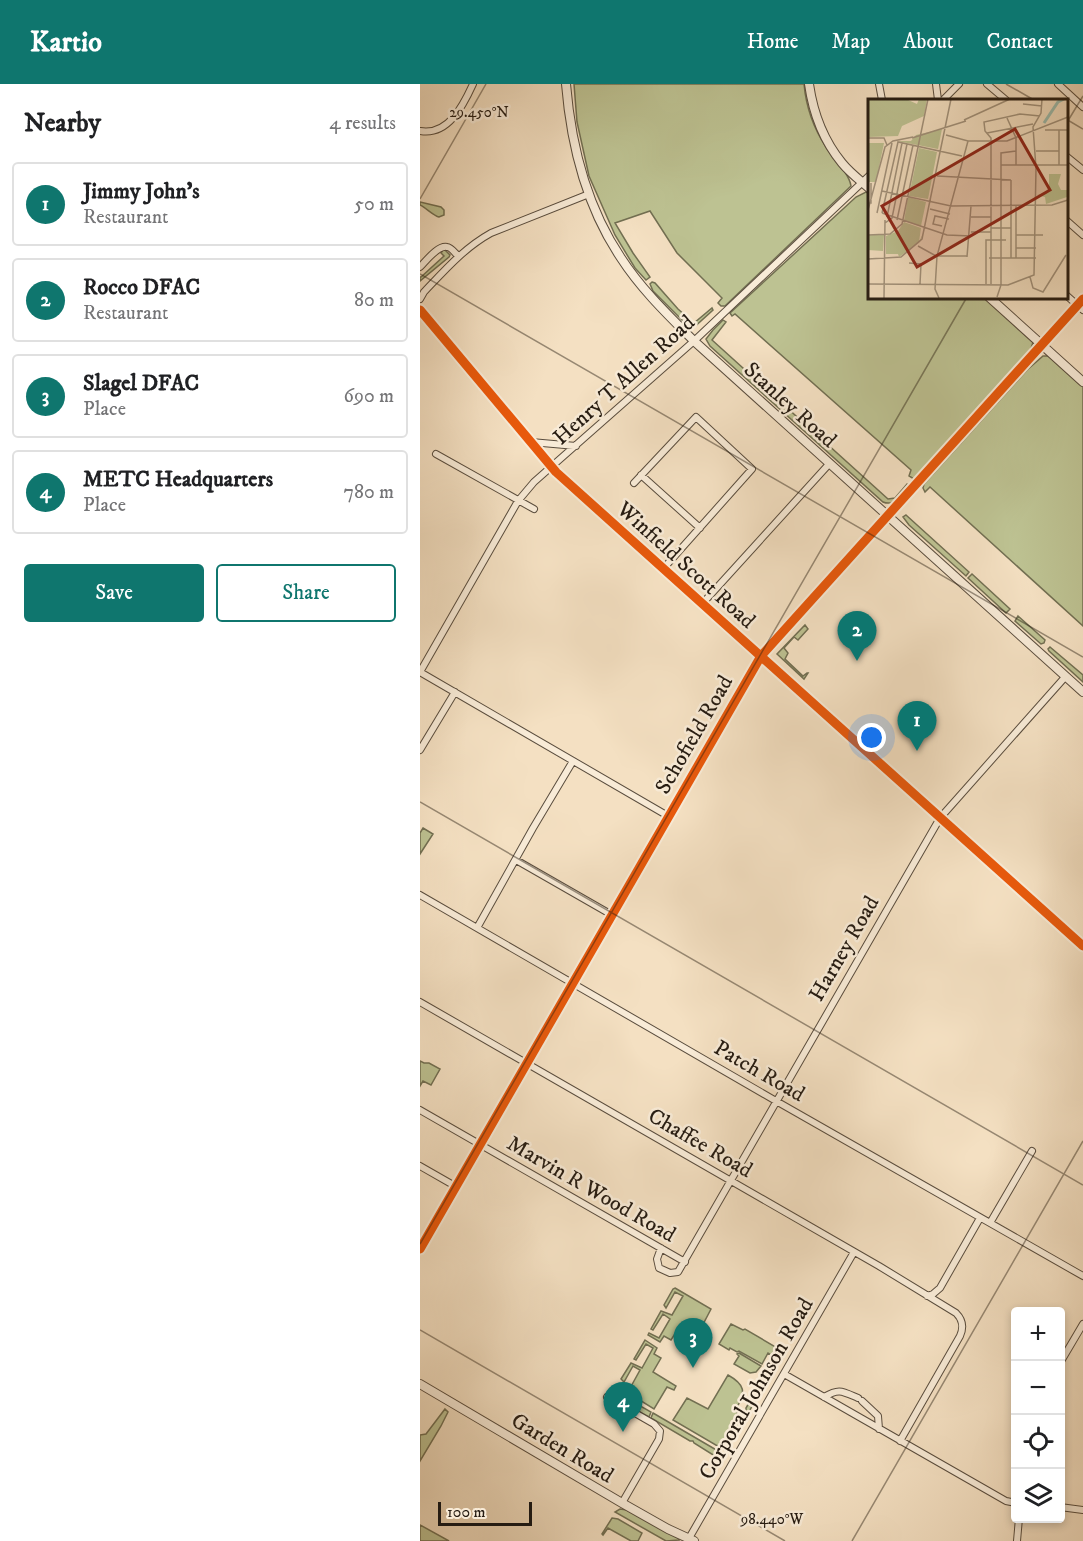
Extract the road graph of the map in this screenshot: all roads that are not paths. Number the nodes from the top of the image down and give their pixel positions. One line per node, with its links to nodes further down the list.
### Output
1 (473, 84): 14 (street)
2 (566, 84): 20 (street, Stanley Road)
3 (809, 84): 18 (street)
4 (879, 84): 9 (street)
5 (936, 84): 10 (street)
6 (958, 84): 11 (street)
7 (987, 84): 12 (street)
8 (1058, 84): 13 (street)
9 (882, 99)
10 (938, 99)
11 (944, 99)
12 (1005, 99)
13 (1083, 107)
14 (420, 131)
15 (1068, 158): 16 (street)
16 (1083, 170)
17 (868, 178): 18 (street, Henry T Allen Road)
18 (863, 183): 19 (street); 31 (street, Henry T Allen Road)
19 (868, 187)
20 (589, 194): 23 (street); 31 (street, Stanley Road)
21 (1068, 222): 22 (street)
22 (1083, 235)
23 (458, 256): 24 (street); 28 (street)
24 (420, 267)
25 (1068, 297): 29 (street)
26 (990, 298): 32 (street)
27 (1083, 298): 29 (street, Schofield Road)
28 (420, 299)
29 (1080, 307): 32 (street, Schofield Road)
30 (420, 310): 34 (street, Winfield Scott Road)
31 (694, 341): 35 (street, Henry T Allen Road); 37 (street, Stanley Road)
32 (1042, 344): 33 (street); 43 (street, Schofield Road)
33 (1083, 382)
34 (531, 442): 35 (street); 38 (street, Winfield Scott Road)
35 (576, 446): 38 (street, Henry T Allen Road)
36 (436, 454): 41 (street)
37 (830, 464): 43 (street, Stanley Road); 46 (street)
38 (551, 467): 41 (street, Henry T Allen Road); 45 (street, Winfield Scott Road)
39 (641, 475): 40 (street); 44 (street); 44 (street)
40 (634, 483)
41 (518, 501): 42 (street); 48 (street, Henry T Allen Road)
42 (534, 510)
43 (888, 515): 47 (street, Schofield Road); 49 (street, Stanley Road)
44 (700, 528): 45 (street)
45 (663, 569): 46 (street, Winfield Scott Road)
46 (702, 604): 47 (street, Winfield Scott Road)
47 (760, 656): 54 (street, Schofield Road); 55 (street, Winfield Scott Road)
48 (420, 672): 50 (street)
49 (1066, 676): 51 (street, Stanley Road); 55 (street, Harney Road)
50 (455, 692): 52 (street); 53 (street)
51 (1083, 692)
52 (420, 750)
53 (573, 761): 54 (street); 56 (street)
54 (668, 816): 58 (street, Schofield Road)
55 (940, 818): 60 (street, Winfield Scott Road); 64 (street, Harney Road)
56 (516, 860): 58 (street); 59 (street)
57 (420, 895): 59 (street, Patch Road)
58 (612, 915): 61 (street, Schofield Road)
59 (477, 928): 61 (street, Patch Road)
60 (1083, 946)
61 (572, 982): 63 (street, Schofield Road); 64 (street, Patch Road)
62 (420, 1002): 63 (street, Chaffee Road)
63 (526, 1063): 66 (street, Schofield Road); 69 (street, Chaffee Road)
64 (776, 1101): 69 (street, Harney Road); 71 (street, Patch Road)
65 (420, 1110): 66 (street, Marvin R Wood Road)
66 (479, 1144): 70 (street, Schofield Road); 73 (street, Marvin R Wood Road)
67 (1032, 1151): 72 (street)
68 (420, 1166): 70 (street)
69 (730, 1180): 75 (street, Chaffee Road); 76 (street, Harney Road)
70 (455, 1186): 74 (street, Schofield Road)
71 (980, 1218): 72 (street, Patch Road); 78 (street)
72 (990, 1223): 77 (street, Patch Road)
73 (661, 1248): 76 (street, Marvin R Wood Road); 76 (street)
74 (420, 1249)
75 (854, 1252): 78 (street, Chaffee Road); 81 (street, Corporal Johnson Road)
76 (685, 1262)
77 (1083, 1276)
78 (927, 1296): 86 (street, Chaffee Road)
79 (1083, 1324): 80 (street)
80 (1061, 1361)
81 (784, 1374): 84 (street); 92 (street, Corporal Johnson Road)
82 (420, 1384): 88 (street, Garden Road)
83 (607, 1397): 88 (street)
84 (824, 1397): 85 (street); 85 (street)
85 (879, 1429): 86 (street)
86 (900, 1441): 87 (street)
87 (1011, 1502)
88 (622, 1503): 92 (street, Garden Road)
89 (1065, 1507): 90 (street)
90 (1083, 1509)
91 (1019, 1523): 93 (street)
92 (690, 1540)
93 (1017, 1541)

